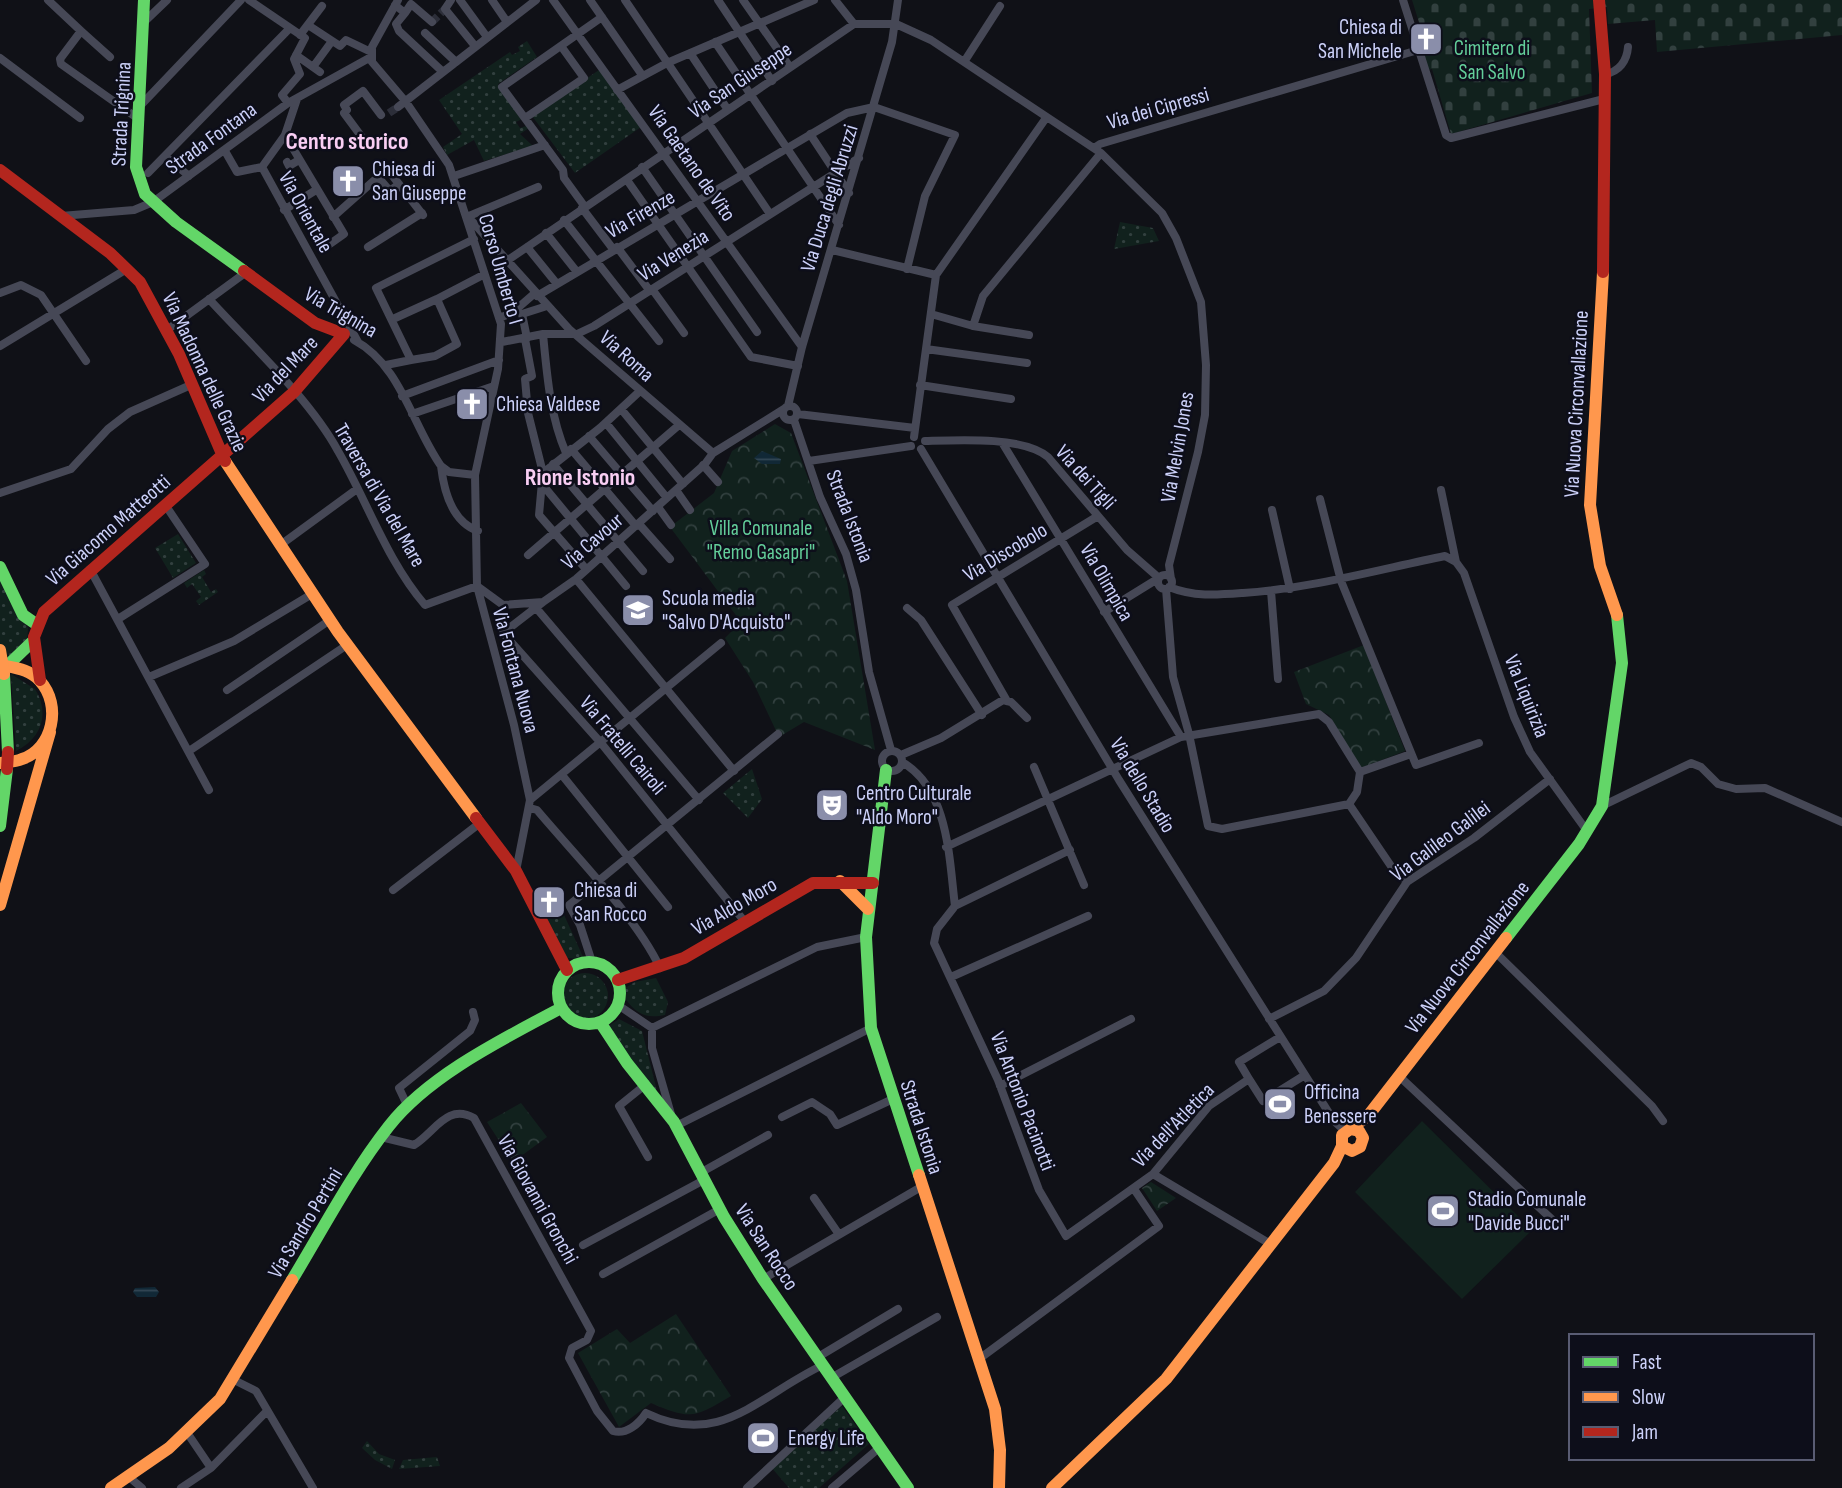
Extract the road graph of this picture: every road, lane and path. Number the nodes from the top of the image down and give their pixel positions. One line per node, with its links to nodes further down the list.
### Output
1 (48, 0): 35 (street)
2 (144, 0): 27 (street, Strada Trignina)
3 (167, 0): 27 (street)
4 (241, 0): 66 (street)
5 (249, 0): 34 (street)
6 (451, 0): 43 (street)
7 (460, 0): 40 (street)
8 (492, 0): 29 (street)
9 (520, 0): 24 (street)
10 (536, 0): 24 (street)
11 (553, 0): 38 (street, Via Gaetano de Vito)
12 (590, 0): 26 (street)
13 (625, 0): 54 (street)
14 (718, 0): 36 (street)
15 (743, 0): 30 (street)
16 (814, 0): 30 (street)
17 (835, 0): 31 (street)
18 (898, 0): 32 (street, Via Duca degli Abruzzi)
19 (1403, 0): 46 (street)
20 (1599, 0): 57 (street, Via Nuova Circonvallazione)
21 (397, 2): 25 (street); 48 (street)
22 (322, 6): 33 (street)
23 (1000, 6): 53 (street)
24 (526, 8): 29 (street)
25 (405, 13): 28 (street); 56 (street)
26 (602, 17): 38 (street); 58 (street)
27 (144, 22): 66 (street, Strada Trignina)
28 (432, 22)
29 (507, 22): 40 (street)
30 (758, 22): 36 (street); 55 (street)
31 (854, 23): 32 (street); 55 (street, Via San Giuseppe)
32 (896, 24): 53 (street, Via dei Cipressi); 67 (street, Via Duca degli Abruzzi)
33 (308, 25): 39 (street); 41 (street)
34 (290, 28): 39 (street); 83 (street)
35 (81, 31): 50 (street); 73 (street)
36 (738, 31): 42 (street); 59 (street)
37 (425, 33): 52 (street)
38 (577, 34): 44 (street); 60 (street, Via Gaetano de Vito)
39 (300, 35): 49 (street)
40 (486, 37): 43 (street)
41 (332, 41): 48 (street); 49 (street)
42 (715, 41): 47 (street); 61 (street)
43 (475, 46): 52 (street)
44 (561, 46): 71 (street); 71 (street)
45 (1628, 47): 57 (street)
46 (1418, 50): 63 (street); 81 (street, Via dei Cipressi)
47 (690, 53): 54 (street); 68 (street)
48 (371, 54): 62 (street, Strada Fontana); 65 (street, Corso Umberto I)
49 (296, 55): 64 (street)
50 (110, 57)
51 (0, 58): 70 (street)
52 (456, 62): 56 (street)
53 (964, 62): 72 (street, Via dei Cipressi)
54 (667, 63): 58 (street); 74 (street)
55 (790, 67): 59 (street, Via San Giuseppe)
56 (443, 72): 65 (street)
57 (1605, 74): 63 (street, Via Nuova Circonvallazione)
58 (642, 75): 60 (street)
59 (772, 81): 61 (street, Via San Giuseppe)
60 (617, 89): 82 (street, Via Gaetano de Vito)
61 (751, 94): 68 (street, Via San Giuseppe); 79 (street)
62 (297, 98): 64 (street, Strada Fontana); 76 (street, Via Orientale)
63 (1604, 99): 281 (street, Via Nuova Circonvallazione)
64 (288, 103): 80 (street, Strada Fontana)
65 (402, 104): 95 (street, Corso Umberto I)
66 (141, 105): 73 (street, Strada Trignina)
67 (874, 107): 75 (street, Via Firenze); 84 (street, Via Duca degli Abruzzi); 128 (street)
68 (728, 110): 74 (street, Via San Giuseppe)
69 (381, 115): 77 (street)
70 (80, 118)
71 (525, 118): 78 (street)
72 (1046, 118): 81 (street, Via dei Cipressi); 133 (street)
73 (140, 120): 103 (street, Strada Trignina)
74 (708, 123): 82 (street, Via San Giuseppe); 93 (street)
75 (810, 134): 79 (street, Via Firenze); 92 (street)
76 (285, 135): 85 (street); 87 (street, Via Orientale)
77 (364, 140)
78 (545, 145): 95 (street); 104 (street)
79 (787, 147): 93 (street, Via Firenze); 99 (street)
80 (225, 150): 87 (street); 94 (street, Strada Fontana)
81 (1097, 151): 147 (street); 224 (street, Via Melvin Jones)
82 (664, 152): 88 (street, Via San Giuseppe); 102 (street, Via Gaetano de Vito)
83 (164, 156): 91 (street); 94 (street)
84 (859, 158): 92 (street, Via Venezia); 101 (street, Via Duca degli Abruzzi)
85 (299, 160): 86 (street); 100 (street)
86 (287, 162)
87 (261, 167): 105 (street, Via Orientale)
88 (642, 167): 96 (street, Via San Giuseppe); 106 (street)
89 (0, 170): 108 (street, Via Madonna delle Grazie)
90 (388, 170): 97 (street)
91 (148, 173)
92 (835, 173): 99 (street, Via Venezia); 101 (street)
93 (743, 174): 102 (street, Via Firenze); 107 (street)
94 (189, 176): 103 (street, Strada Fontana)
95 (454, 176): 109 (street, Corso Umberto I)
96 (627, 180): 104 (street, Via San Giuseppe); 112 (street)
97 (399, 184): 110 (street); 118 (street)
98 (538, 187): 109 (street)
99 (814, 187): 107 (street, Via Venezia); 113 (street)
100 (316, 190): 105 (street); 110 (street)
101 (849, 193): 113 (street, Via Duca degli Abruzzi)
102 (696, 201): 106 (street, Via Firenze); 116 (street, Via Gaetano de Vito)
103 (153, 202): 108 (street, Strada Fontana); 131 (street, Via Trignina)
104 (583, 207): 111 (street, Via San Giuseppe); 120 (street)
105 (284, 209): 126 (street, Via Orientale)
106 (674, 214): 112 (street, Via Firenze); 123 (street)
107 (770, 214): 116 (street, Via Venezia)
108 (61, 216): 129 (street, Via Madonna delle Grazie)
109 (468, 216): 115 (street, Corso Umberto I); 124 (street, Via Roma)
110 (333, 217): 117 (street)
111 (564, 220): 114 (street, Via San Giuseppe); 125 (street)
112 (658, 224): 120 (street, Via Firenze); 127 (street)
113 (839, 225): 121 (street, Via Duca degli Abruzzi)
114 (546, 233): 119 (street, Via San Giuseppe); 130 (street)
115 (474, 239): 132 (street, Corso Umberto I); 146 (street)
116 (726, 242): 123 (street, Via Venezia); 160 (street, Via Gaetano de Vito)
117 (327, 246)
118 (368, 247)
119 (527, 247): 124 (street, Via San Giuseppe); 134 (street)
120 (615, 248): 125 (street, Via Firenze); 135 (street)
121 (832, 250): 128 (street); 160 (street, Via Duca degli Abruzzi)
122 (318, 252): 126 (street)
123 (704, 257): 127 (street, Via Venezia); 149 (street)
124 (508, 260): 137 (street, Via Roma)
125 (596, 261): 130 (street, Via Firenze); 140 (street)
126 (316, 267): 157 (street, Via Orientale)
127 (689, 267): 135 (street, Via Venezia); 167 (street)
128 (907, 269): 133 (street)
129 (125, 270): 143 (street); 148 (street, Via Madonna delle Grazie)
130 (577, 272): 134 (street, Via Firenze)
131 (245, 273): 138 (street); 151 (street, Via Trignina)
132 (483, 275): 139 (street); 145 (street, Corso Umberto I)
133 (936, 275): 144 (street)
134 (557, 284): 137 (street, Via Firenze)
135 (651, 290): 140 (street, Via Venezia); 150 (street)
136 (0, 293): 143 (street)
137 (536, 295): 141 (street, Via Roma); 142 (street, Via Firenze)
138 (209, 299): 148 (street); 172 (street, Traversa di Via del Mare)
139 (437, 299): 146 (street); 162 (street)
140 (629, 304): 153 (street, Via Venezia); 156 (street)
141 (547, 306): 142 (street); 153 (street, Via Roma)
142 (520, 311): 145 (street); 155 (street)
143 (55, 313): 159 (street); 164 (street)
144 (930, 314): 147 (street); 161 (street)
145 (499, 318): 158 (street, Corso Umberto I)
146 (393, 320): 162 (street)
147 (973, 326): 154 (street)
148 (167, 330): 168 (street, Via Madonna delle Grazie)
149 (757, 332)
150 (684, 333)
151 (344, 334): 157 (street, Via Trignina); 172 (street, Via del Mare)
152 (543, 334): 153 (street); 155 (street); 186 (street)
153 (576, 334): 171 (street, Via Roma)
154 (1029, 335)
155 (526, 338): 158 (street); 194 (street)
156 (659, 341)
157 (358, 342): 166 (street, Via Trignina)
158 (502, 342): 163 (street, Corso Umberto I)
159 (0, 346)
160 (802, 347): 167 (street, Via Duca degli Abruzzi)
161 (926, 349): 165 (street); 169 (street)
162 (411, 360): 166 (street)
163 (499, 360): 170 (street, Corso Umberto I); 173 (street)
164 (86, 361)
165 (1027, 363)
166 (386, 365): 173 (street, Via Trignina)
167 (798, 366): 175 (street, Via Duca degli Abruzzi)
168 (192, 384): 188 (street, Via Madonna delle Grazie); 203 (street)
169 (920, 385): 174 (street); 182 (street)
170 (494, 386): 177 (street); 195 (street, Corso Umberto I)
171 (640, 391): 176 (street); 180 (street, Via Roma)
172 (294, 392): 188 (street, Via del Mare); 200 (street, Traversa di Via del Mare)
173 (402, 396): 177 (street, Via Trignina)
174 (1011, 399)
175 (786, 407): 178 (street); 178 (street); 187 (street)
176 (621, 409): 179 (street); 185 (street)
177 (412, 414): 192 (street, Via Trignina)
178 (796, 417): 182 (street); 190 (street, Strada Istonia)
179 (606, 423): 181 (street); 189 (street)
180 (678, 425): 185 (street); 187 (street, Via Roma)
181 (589, 436): 186 (street); 196 (street)
182 (913, 437): 184 (street); 184 (street); 190 (street)
183 (1003, 444): 184 (street, Via dei Tigli); 211 (street, Via dei Tigli); 217 (street, Via Olimpica)
184 (923, 445): 229 (street, Via dello Stadio)
185 (653, 447): 189 (street); 199 (street)
186 (569, 451): 191 (street); 201 (street)
187 (713, 453): 193 (street, Via Cavour)
188 (221, 456): 207 (street, Via Giacomo Matteotti); 219 (street, Via Madonna delle Grazie)
189 (637, 461): 196 (street); 204 (street)
190 (809, 461): 264 (street, Strada Istonia)
191 (553, 464): 194 (street); 206 (street)
192 (441, 466): 195 (street); 215 (street, Via Trignina)
193 (703, 466): 197 (street); 199 (street, Via Cavour)
194 (542, 472): 198 (street)
195 (475, 475): 215 (street, Via Fontana Nuova)
196 (621, 475): 201 (street); 208 (street)
197 (718, 482)
198 (542, 484): 212 (street); 216 (street)
199 (680, 487): 204 (street, Via Cavour); 209 (street)
200 (357, 489): 219 (street); 234 (street, Traversa di Via del Mare)
201 (605, 489): 206 (street); 213 (street)
202 (1441, 490): 223 (street, Via Liquirizia)
203 (0, 494)
204 (667, 498): 208 (street, Via Cavour)
205 (1320, 499): 232 (street)
206 (587, 504): 212 (street); 218 (street)
207 (166, 506): 226 (street, Via Giacomo Matteotti); 242 (street)
208 (655, 509): 213 (street, Via Cavour); 214 (street)
209 (690, 510)
210 (1272, 510): 236 (street)
211 (1098, 516): 217 (street, Via Discobolo); 230 (street, Via dei Tigli)
212 (571, 518): 216 (street); 221 (street)
213 (638, 525): 218 (street, Via Cavour); 222 (street)
214 (671, 525)
215 (478, 531): 234 (street, Via Fontana Nuova)
216 (554, 533): 220 (street); 227 (street)
217 (1061, 539): 229 (street, Via Discobolo); 241 (street, Via Olimpica)
218 (618, 542): 221 (street, Via Cavour); 228 (street)
219 (279, 546): 238 (street, Via Madonna delle Grazie)
220 (528, 555)
221 (601, 556): 227 (street, Via Cavour); 235 (street)
222 (670, 559)
223 (1456, 562): 232 (street); 275 (street, Via Liquirizia)
224 (1169, 565): 230 (street); 233 (street, Via Melvin Jones)
225 (0, 567): 244 (street)
226 (90, 569): 242 (street); 244 (street, Via Giacomo Matteotti)
227 (586, 569): 231 (street, Via Cavour)
228 (643, 572)
229 (998, 577): 255 (street, Via Discobolo); 271 (street, Via dello Stadio)
230 (1160, 577): 233 (street); 241 (street)
231 (576, 579): 239 (street, Via Cavour); 254 (street)
232 (1341, 581): 236 (street); 266 (street)
233 (1168, 585): 237 (street); 261 (street)
234 (477, 586): 239 (street); 279 (street, Via Fontana Nuova)
235 (626, 586)
236 (1290, 589): 237 (street)
237 (1271, 591): 251 (street)
238 (312, 594): 243 (street, Via Madonna delle Grazie); 250 (street)
239 (540, 605): 257 (street); 262 (street, Via Fratelli Cairoli)
240 (907, 608): 256 (street)
241 (1104, 612): 261 (street, Via Olimpica)
242 (118, 619): 250 (street)
243 (330, 620): 247 (street, Via Madonna delle Grazie); 253 (street)
244 (36, 624): 245 (street)
245 (33, 641): 249 (street); 252 (street)
246 (721, 643): 254 (street)
247 (348, 645): 265 (street); 283 (street, Via Madonna delle Grazie)
248 (0, 650): 249 (street, bridge)
249 (4, 668): 252 (street); 268 (street)
250 (149, 677): 265 (street)
251 (1278, 679)
252 (40, 680): 259 (street)
253 (227, 690)
254 (666, 690): 257 (street); 272 (street)
255 (1007, 701): 256 (street); 258 (street)
256 (982, 715): 267 (street)
257 (630, 718): 262 (street); 278 (street)
258 (1027, 718)
259 (50, 732): 268 (street); 297 (street)
260 (778, 734): 272 (street)
261 (1185, 736): 271 (street); 273 (street); 280 (street)
262 (601, 743): 274 (street); 285 (street, Via Fratelli Cairoli)
263 (1479, 743): 266 (street)
264 (891, 750): 267 (street); 270 (street)
265 (189, 751): 276 (street)
266 (1411, 754): 273 (street)
267 (902, 759): 270 (street); 287 (street)
268 (5, 761): 284 (street)
269 (1034, 766): 277 (street)
270 (886, 770): 294 (street, Strada Istonia)
271 (1113, 770): 277 (street); 314 (street, Via dello Stadio)
272 (734, 771): 278 (street)
273 (1360, 772): 280 (street)
274 (562, 775): 279 (street); 289 (street)
275 (1550, 779): 286 (street, Via Liquirizia); 292 (street, Via Galileo Galilei)
276 (209, 789)
277 (1049, 799): 287 (street); 288 (street)
278 (699, 800): 285 (street)
279 (530, 804): 290 (street, Via Fontana Nuova); 293 (street)
280 (1349, 804): 292 (street)
281 (1602, 806): 282 (street); 286 (street, Via Nuova Circonvallazione)
282 (1842, 822)
283 (480, 823): 290 (street, Via Madonna delle Grazie); 296 (street)
284 (0, 826)
285 (668, 826): 289 (street); 302 (street, Via Fratelli Cairoli)
286 (1587, 831): 304 (street, Via Nuova Circonvallazione)
287 (946, 847): 298 (street)
288 (1070, 850): 295 (street); 298 (street)
289 (628, 858): 293 (street); 299 (street)
290 (516, 871): 307 (street, Via Madonna delle Grazie)
291 (840, 881): 294 (street, Via Aldo Moro); 300 (street); 302 (street, Via Aldo Moro)
292 (1407, 882): 314 (street, Via Galileo Galilei)
293 (598, 883): 305 (street); 306 (street)
294 (873, 883): 300 (street, Strada Istonia)
295 (1084, 885)
296 (393, 890)
297 (0, 905)
298 (955, 906): 308 (street, Via Antonio Pacinotti)
299 (668, 907)
300 (868, 909): 303 (street, Strada Istonia)
301 (1087, 916): 308 (street)
302 (745, 922): 306 (street, Via Aldo Moro)
303 (866, 937): 316 (street); 317 (street, Strada Istonia)
304 (1495, 953): 320 (street, Via Nuova Circonvallazione); 328 (street)
305 (592, 961): 307 (street); 309 (street)
306 (660, 968): 309 (street, Via Aldo Moro)
307 (567, 970): 311 (street)
308 (951, 977): 323 (street, Via Antonio Pacinotti)
309 (618, 980): 310 (street)
310 (618, 1005): 315 (street); 316 (street)
311 (561, 1008): 315 (street); 326 (street, Via Sandro Pertini)
312 (473, 1013): 326 (street)
313 (1131, 1019): 323 (street)
314 (1269, 1019): 318 (street, Via dello Stadio)
315 (600, 1022): 322 (street, Via San Rocco)
316 (652, 1028): 329 (street)
317 (871, 1028): 324 (street, Strada Istonia); 329 (street)
318 (1280, 1037): 319 (street, Via dello Stadio); 321 (street)
319 (1305, 1075): 321 (street); 331 (street, Via dello Stadio)
320 (1399, 1076): 325 (street, Via Nuova Circonvallazione); 340 (street)
321 (1249, 1079): 334 (street, Via dell'Atletica)
322 (645, 1086): 329 (street, Via San Rocco); 333 (street)
323 (1000, 1086): 342 (street, Via Antonio Pacinotti)
324 (893, 1098): 327 (street); 336 (street, Strada Istonia)
325 (1376, 1106): 331 (street, Via Nuova Circonvallazione); 331 (street, Via Nuova Circonvallazione)
326 (408, 1107): 332 (street, Via Sandro Pertini)
327 (782, 1117)
328 (1663, 1121)
329 (675, 1124): 335 (street, Via San Rocco)
330 (768, 1135): 335 (street)
331 (1345, 1136): 344 (street, Via Nuova Circonvallazione)
332 (381, 1138): 350 (street, Via Giovanni Gronchi); 352 (street, Via Sandro Pertini)
333 (648, 1157)
334 (1153, 1174): 337 (street, Via dell'Atletica); 344 (street)
335 (702, 1176): 339 (street, Via San Rocco); 343 (street)
336 (922, 1186): 341 (street); 349 (street, Strada Istonia)
337 (1134, 1189): 342 (street, Via dell'Atletica); 349 (street)
338 (814, 1198): 341 (street)
339 (720, 1209): 345 (street); 346 (street, Via San Rocco)
340 (1559, 1226)
341 (838, 1233): 346 (street)
342 (1066, 1236)
343 (583, 1245)
344 (1272, 1245): 367 (street, Via Nuova Circonvallazione)
345 (603, 1274)
346 (763, 1279): 350 (street, Via San Rocco)
347 (898, 1309): 350 (street)
348 (937, 1317): 351 (street)
349 (979, 1359): 366 (street, Strada Istonia)
350 (821, 1361): 351 (street, Via San Rocco)
351 (831, 1378): 353 (street, Via San Rocco)
352 (232, 1379): 354 (street); 355 (street, Via Sandro Pertini)
353 (845, 1397): 356 (street, Via San Rocco); 363 (street)
354 (267, 1411): 357 (street); 362 (street)
355 (188, 1434): 357 (street); 358 (street, Via Sandro Pertini)
356 (879, 1448): 364 (street); 365 (street, Via San Rocco)
357 (211, 1468): 361 (street)
358 (131, 1483): 359 (street, Via Sandro Pertini); 360 (street)
359 (111, 1488)
360 (142, 1488)
361 (181, 1488)
362 (313, 1488)
363 (747, 1488)
364 (832, 1488)
365 (908, 1488)
366 (999, 1488)
367 (1052, 1488)

